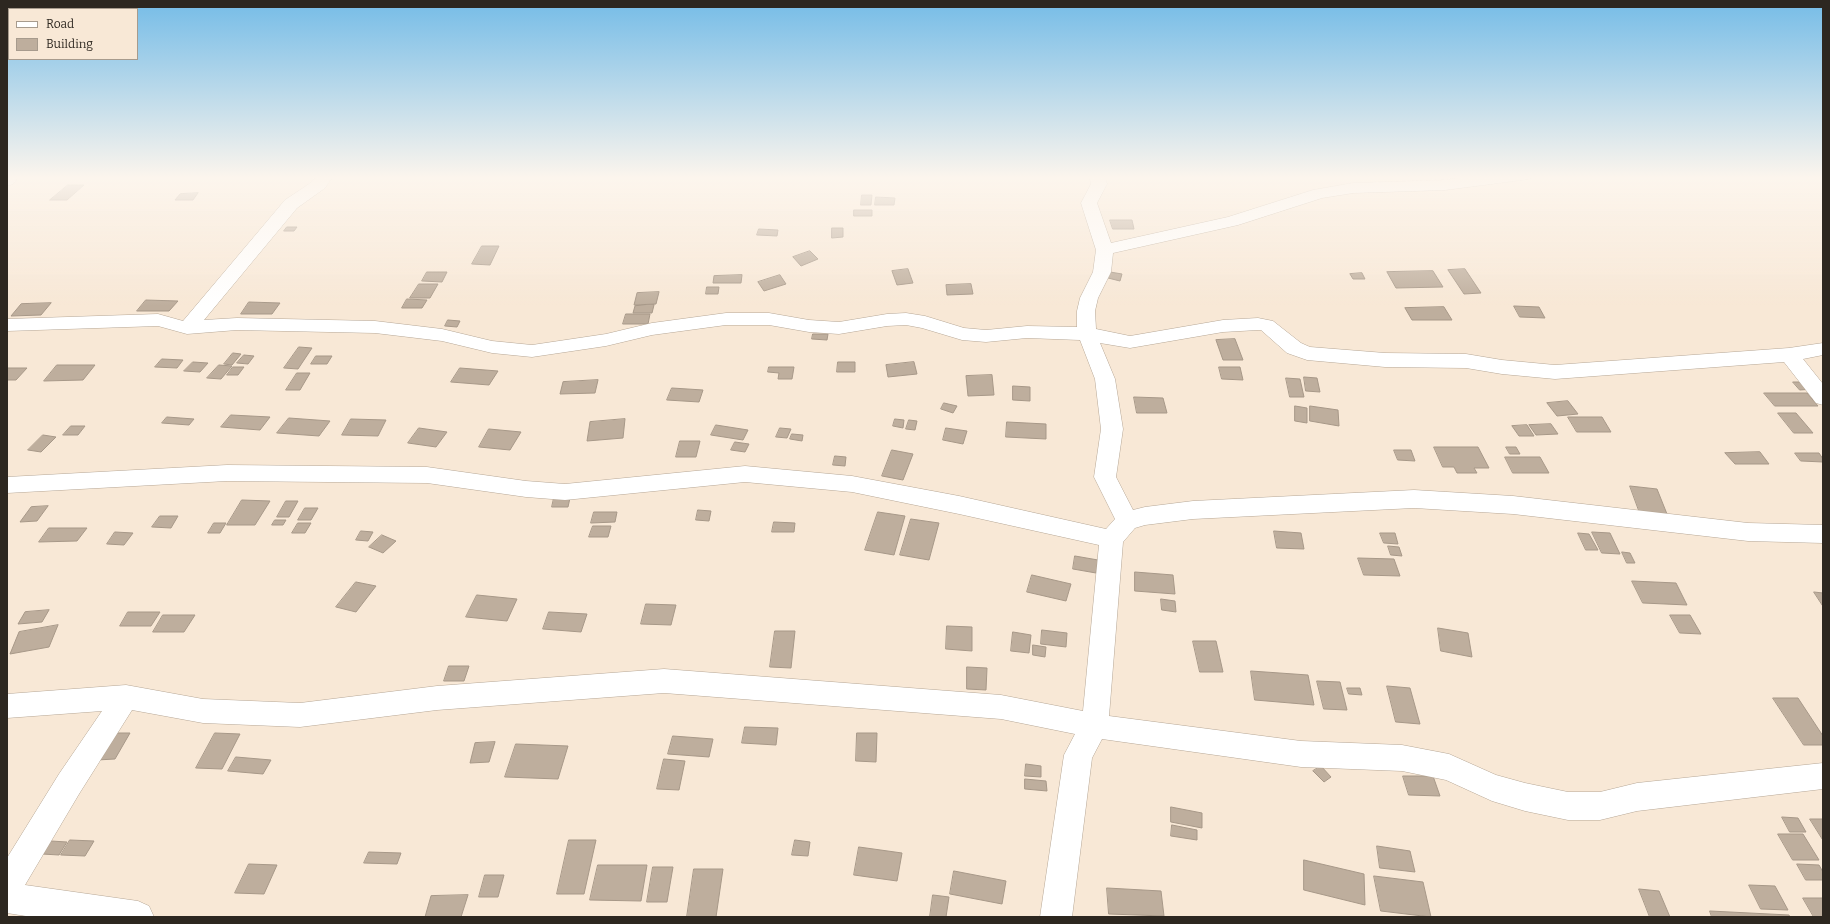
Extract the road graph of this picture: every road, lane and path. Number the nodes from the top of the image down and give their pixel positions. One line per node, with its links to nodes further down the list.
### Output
1 (278, 219): 6 (street)
2 (1095, 219): 4 (street)
3 (1238, 219): 4 (street)
4 (1105, 250): 7 (street)
5 (7, 326): 6 (street)
6 (187, 328): 7 (street)
7 (1087, 334): 9 (street); 12 (street)
8 (1823, 349): 9 (street)
9 (1789, 355): 10 (street)
10 (1823, 398)
11 (7, 485): 14 (street)
12 (1127, 522): 13 (street); 14 (street)
13 (1823, 534)
14 (1111, 540): 17 (street)
15 (126, 697): 16 (street); 17 (street); 19 (street)
16 (7, 706)
17 (1095, 726): 18 (street); 22 (street)
18 (1823, 776)
19 (7, 886)
20 (7, 898): 21 (street)
21 (138, 917)
22 (1056, 917)

